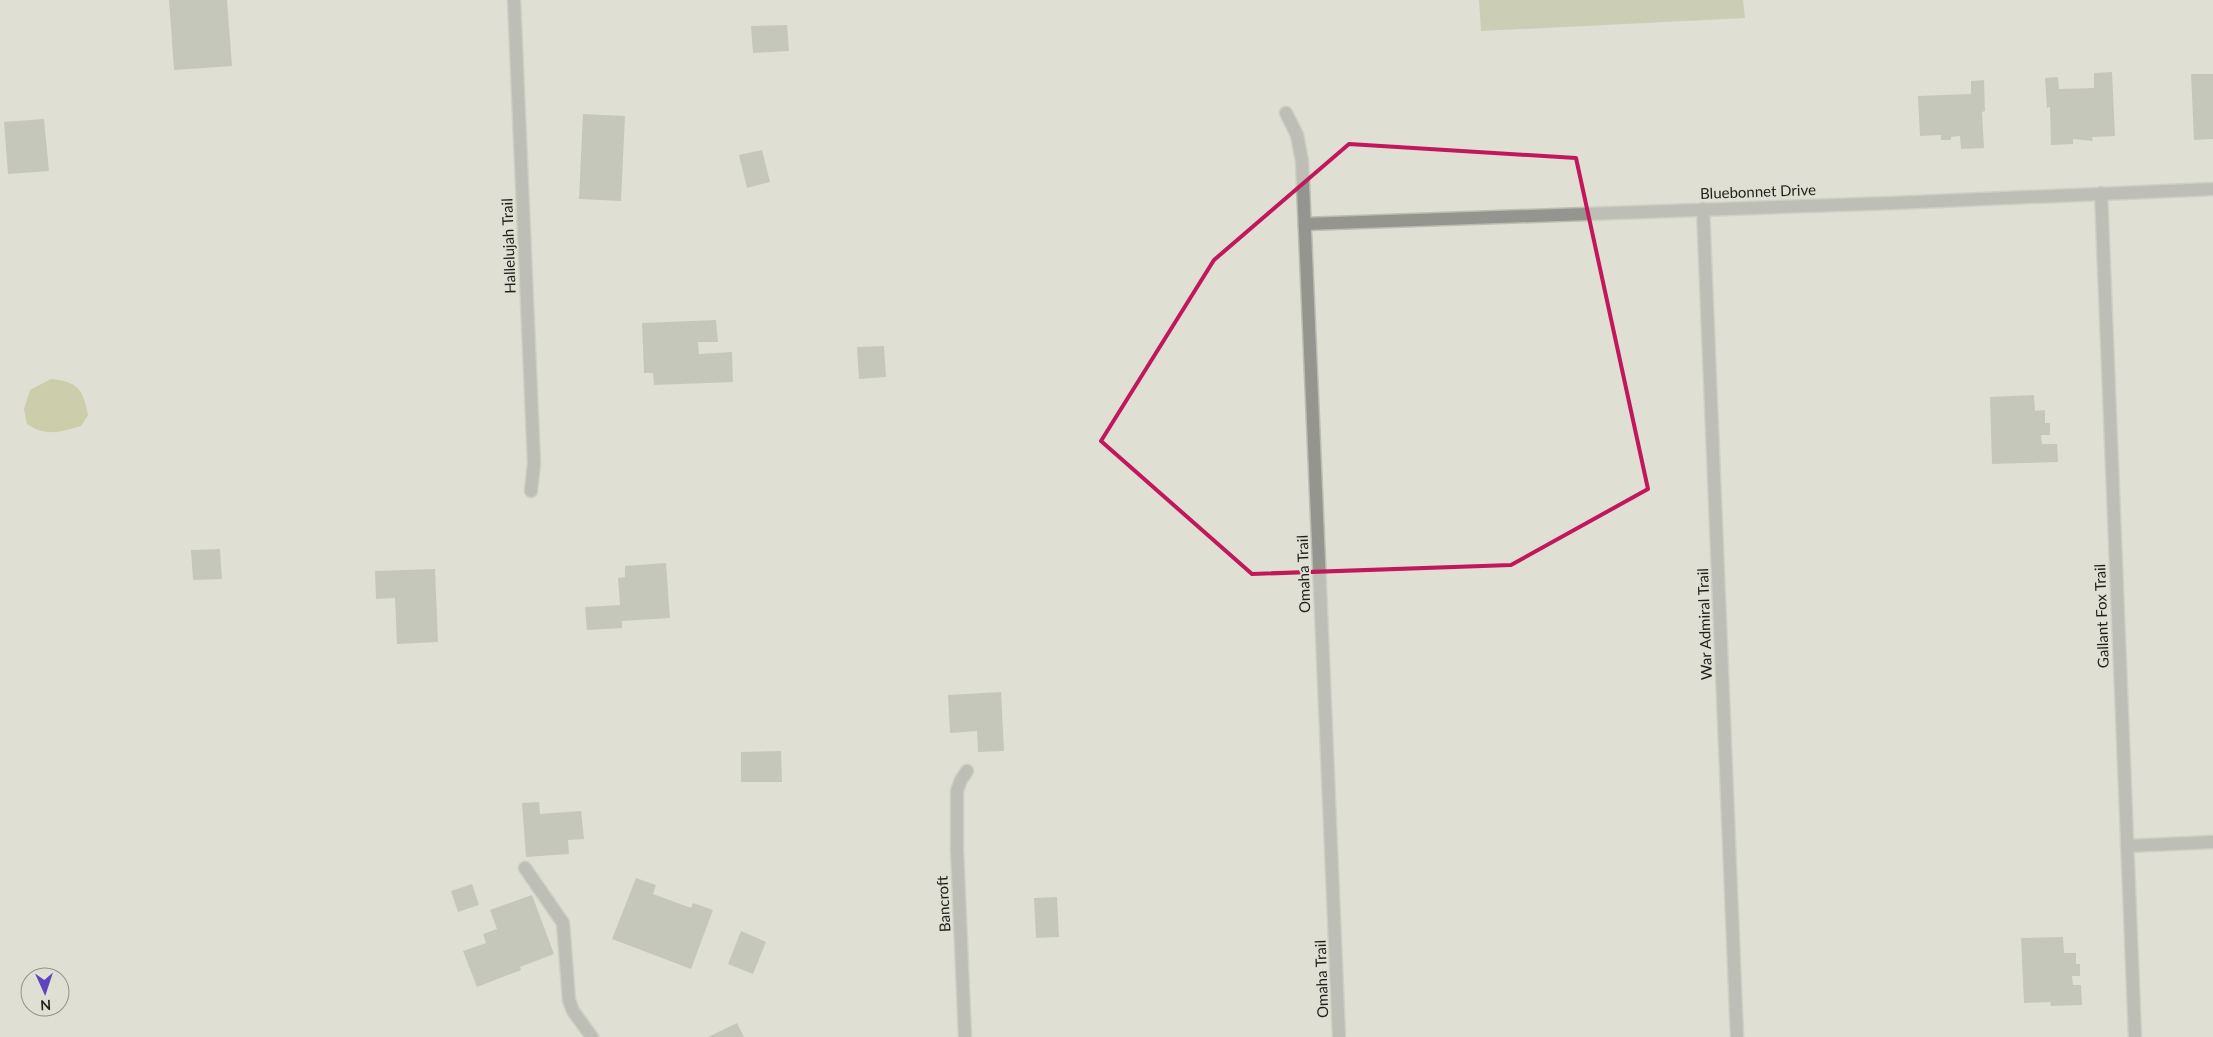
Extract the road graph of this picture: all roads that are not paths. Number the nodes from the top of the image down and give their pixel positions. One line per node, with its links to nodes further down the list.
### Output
1 (514, 0): 7 (street, Hallelujah Trail)
2 (1286, 113): 6 (street, Omaha Trail)
3 (2213, 189): 4 (street, Bluebonnet Drive)
4 (2100, 193): 5 (street, Bluebonnet Drive); 10 (street, Gallant Fox Trail)
5 (1703, 210): 6 (street, Bluebonnet Drive); 15 (street, War Admiral Trail)
6 (1304, 224): 14 (street, Omaha Trail)
7 (531, 491)
8 (967, 772): 13 (street, Bancroft)
9 (2213, 842): 10 (street)
10 (2127, 846): 16 (street, Gallant Fox Trail)
11 (525, 868): 12 (street)
12 (592, 1037)
13 (965, 1037)
14 (1340, 1037)
15 (1737, 1037)
16 (2135, 1037)

